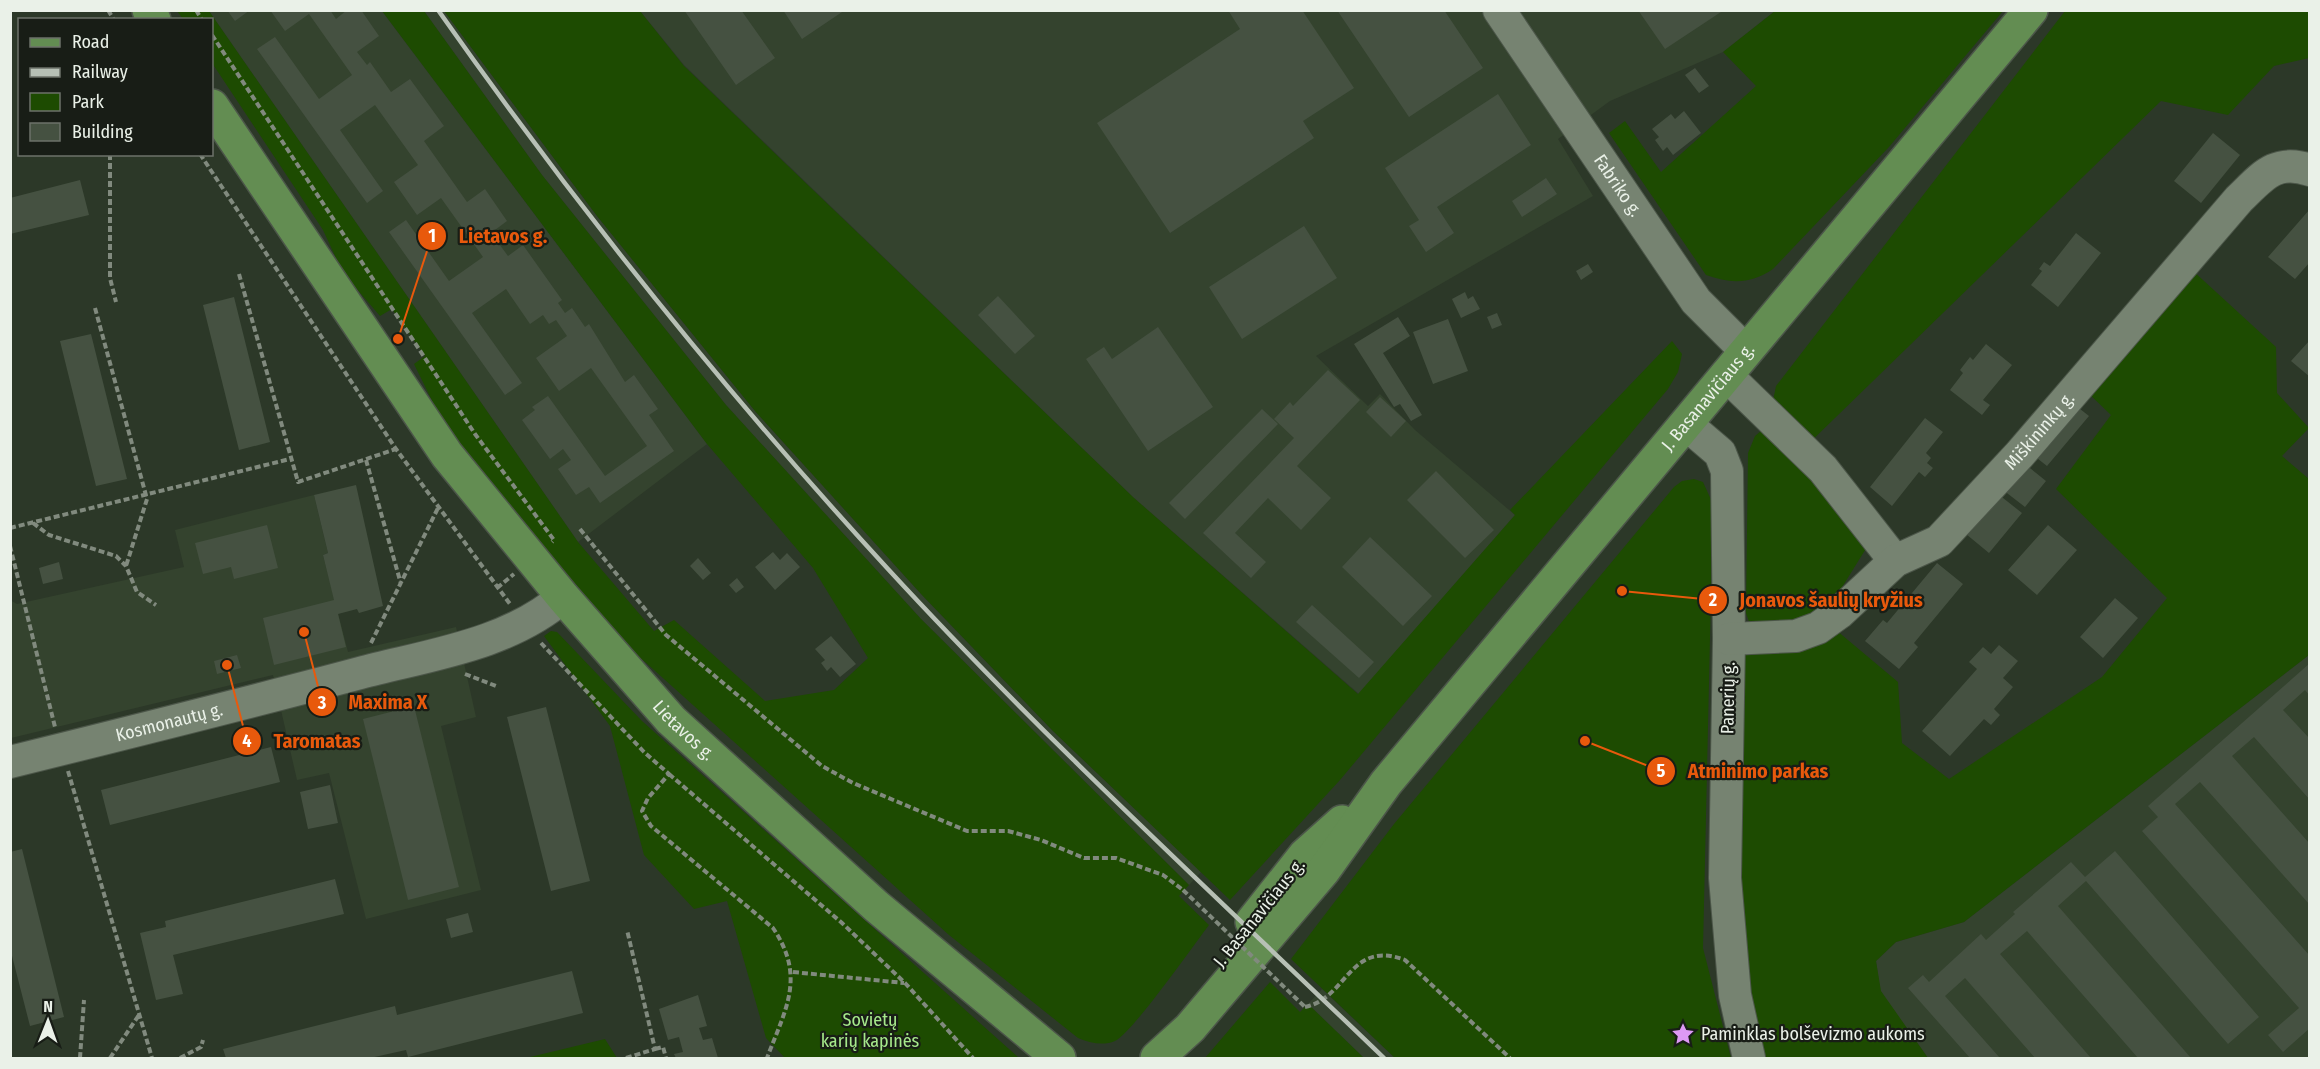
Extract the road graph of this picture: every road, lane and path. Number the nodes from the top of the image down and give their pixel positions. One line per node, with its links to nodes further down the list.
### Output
1 (1499, 10): 10 (street, Fabriko g.)
2 (2031, 10): 10 (main road, J. Basanavičiaus g.)
3 (213, 36): 20 (path)
4 (213, 107): 25 (main road, Lietavos g.)
5 (110, 156): 8 (path)
6 (2310, 170): 22 (street, Miškininkų g.)
7 (239, 274): 13 (path)
8 (116, 302)
9 (94, 308): 15 (path)
10 (1736, 363): 11 (main road, J. Basanavičiaus g.); 22 (street, Fabriko g.)
11 (1686, 424): 27 (street, Panerių g.); 34 (main road, J. Basanavičiaus g.)
12 (396, 449): 14 (path)
13 (290, 459): 14 (path); 15 (path)
14 (366, 460): 24 (path)
15 (146, 495): 17 (path); 23 (path)
16 (438, 508): 24 (path)
17 (33, 523): 18 (path); 23 (path)
18 (10, 528)
19 (580, 529): 52 (path, bridge)
20 (554, 540)
21 (10, 546): 31 (path)
22 (1895, 561): 27 (street, Miškininkų g.)
23 (126, 566): 26 (path)
24 (401, 585): 28 (path)
25 (563, 597): 31 (street, Kosmonautų g.); 49 (main road, Lietavos g.)
26 (156, 604)
27 (1729, 639): 53 (street, Panerių g.)
28 (369, 646)
29 (455, 670): 30 (path)
30 (496, 686)
31 (62, 749): 32 (street, Kosmonautų g.); 39 (path)
32 (10, 762)
33 (669, 774): 37 (path)
34 (1386, 783): 50 (main road, J. Basanavičiaus g.); 51 (main road, J. Basanavičiaus g.)
35 (627, 930): 41 (path)
36 (793, 972): 37 (path)
37 (905, 983): 48 (path)
38 (84, 1000): 42 (path)
39 (139, 1015): 43 (path); 44 (path)
40 (203, 1040): 45 (path)
41 (655, 1049): 46 (path); 47 (path)
42 (80, 1059)
43 (110, 1059)
44 (152, 1059)
45 (180, 1059)
46 (626, 1059)
47 (666, 1059)
48 (973, 1059)
49 (1059, 1059)
50 (1152, 1059)
51 (1157, 1059)
52 (1510, 1059)
53 (1749, 1059)

